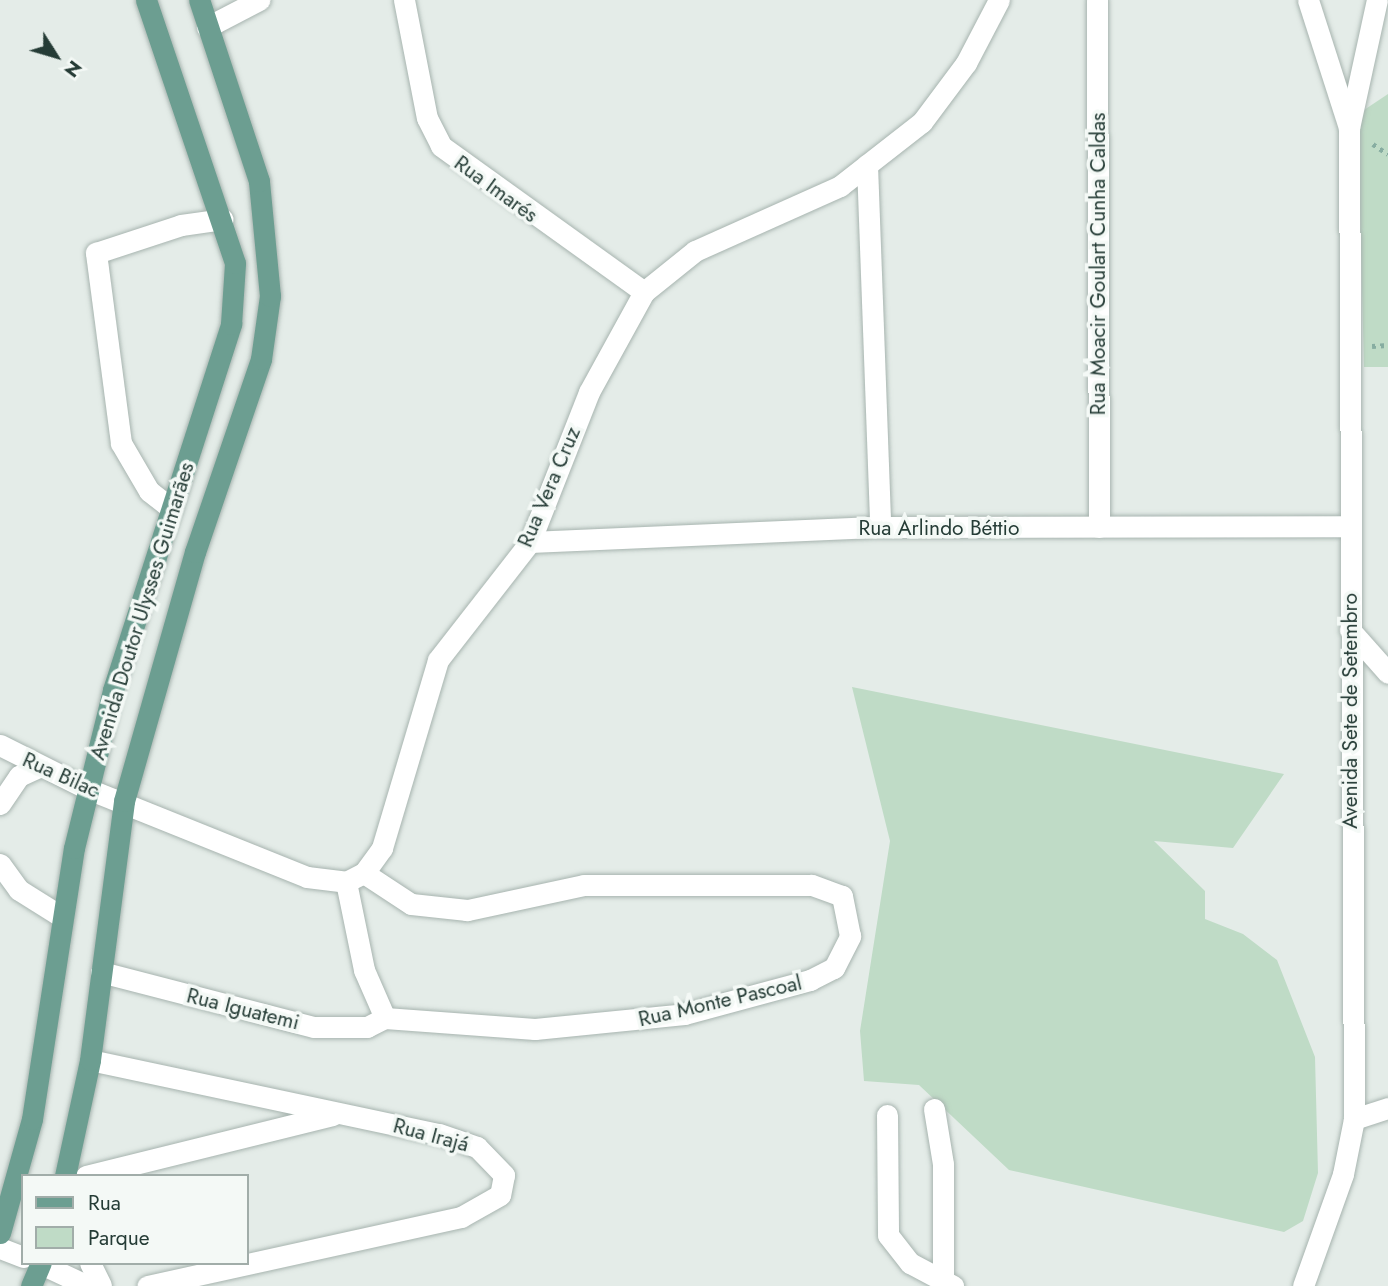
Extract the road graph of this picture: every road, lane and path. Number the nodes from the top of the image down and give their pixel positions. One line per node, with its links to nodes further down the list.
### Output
1 (146, 0): 13 (main road, Avenida Doutor Ulysses Guimarães)
2 (199, 0): 10 (main road, Avenida Doutor Ulysses Guimarães)
3 (259, 0): 10 (street)
4 (404, 0): 14 (street, Rua Imarés)
5 (999, 0): 12 (street, Rua Vera Cruz)
6 (1097, 0): 18 (street, Rua Moacir Goulart Cunha Caldas)
7 (1308, 0): 11 (street, Avenida Sete de Setembro)
8 (1377, 0): 9 (street, Avenida Sete de Setembro)
9 (1382, 26): 11 (street, Avenida Sete de Setembro)
10 (206, 27): 25 (main road, Avenida Doutor Ulysses Guimarães)
11 (1349, 128): 16 (street, Avenida Sete de Setembro)
12 (867, 165): 14 (street, Rua Vera Cruz); 17 (street)
13 (223, 219): 15 (main road, Avenida Doutor Ulysses Guimarães); 15 (street)
14 (644, 292): 19 (street, Rua Vera Cruz)
15 (172, 509): 24 (main road, Avenida Doutor Ulysses Guimarães)
16 (1349, 526): 18 (street, Rua Arlindo Béttio); 20 (street, Avenida Sete de Setembro)
17 (880, 527): 18 (street, Rua Arlindo Béttio); 19 (street, Rua Arlindo Béttio)
18 (1099, 527)
19 (530, 542): 28 (street, Rua Vera Cruz)
20 (1350, 630): 21 (street); 37 (street, Avenida Sete de Setembro)
21 (1388, 673)
22 (0, 745): 23 (street, Rua Bilac)
23 (38, 766): 24 (street, Rua Bilac); 26 (street)
24 (88, 789): 25 (street, Rua Bilac); 29 (main road, Avenida Doutor Ulysses Guimarães)
25 (124, 801): 28 (street); 30 (main road, Avenida Doutor Ulysses Guimarães)
26 (0, 804)
27 (1, 870): 29 (street)
28 (355, 878): 31 (street); 31 (street, Rua Monte Pascoal)
29 (62, 917): 40 (main road, Avenida Doutor Ulysses Guimarães)
30 (101, 972): 31 (street, Rua Iguatemi); 32 (main road, Avenida Doutor Ulysses Guimarães)
31 (385, 1018)
32 (90, 1060): 35 (street, Rua Irajá); 38 (main road, Avenida Doutor Ulysses Guimarães)
33 (1388, 1108): 37 (street)
34 (934, 1109): 48 (street)
35 (338, 1114): 39 (street); 47 (street, Rua Irajá)
36 (887, 1115): 48 (street)
37 (1354, 1119): 53 (street, Avenida Sete de Setembro)
38 (65, 1174)
39 (94, 1174)
40 (0, 1233)
41 (0, 1248): 42 (street)
42 (21, 1256)
43 (40, 1265): 49 (main road)
44 (42, 1265): 50 (street)
45 (91, 1265): 51 (street)
46 (247, 1265): 52 (street, Rua Irajá)
47 (248, 1265)
48 (948, 1284)
49 (31, 1286)
50 (88, 1286)
51 (100, 1286)
52 (147, 1286)
53 (1303, 1286)

